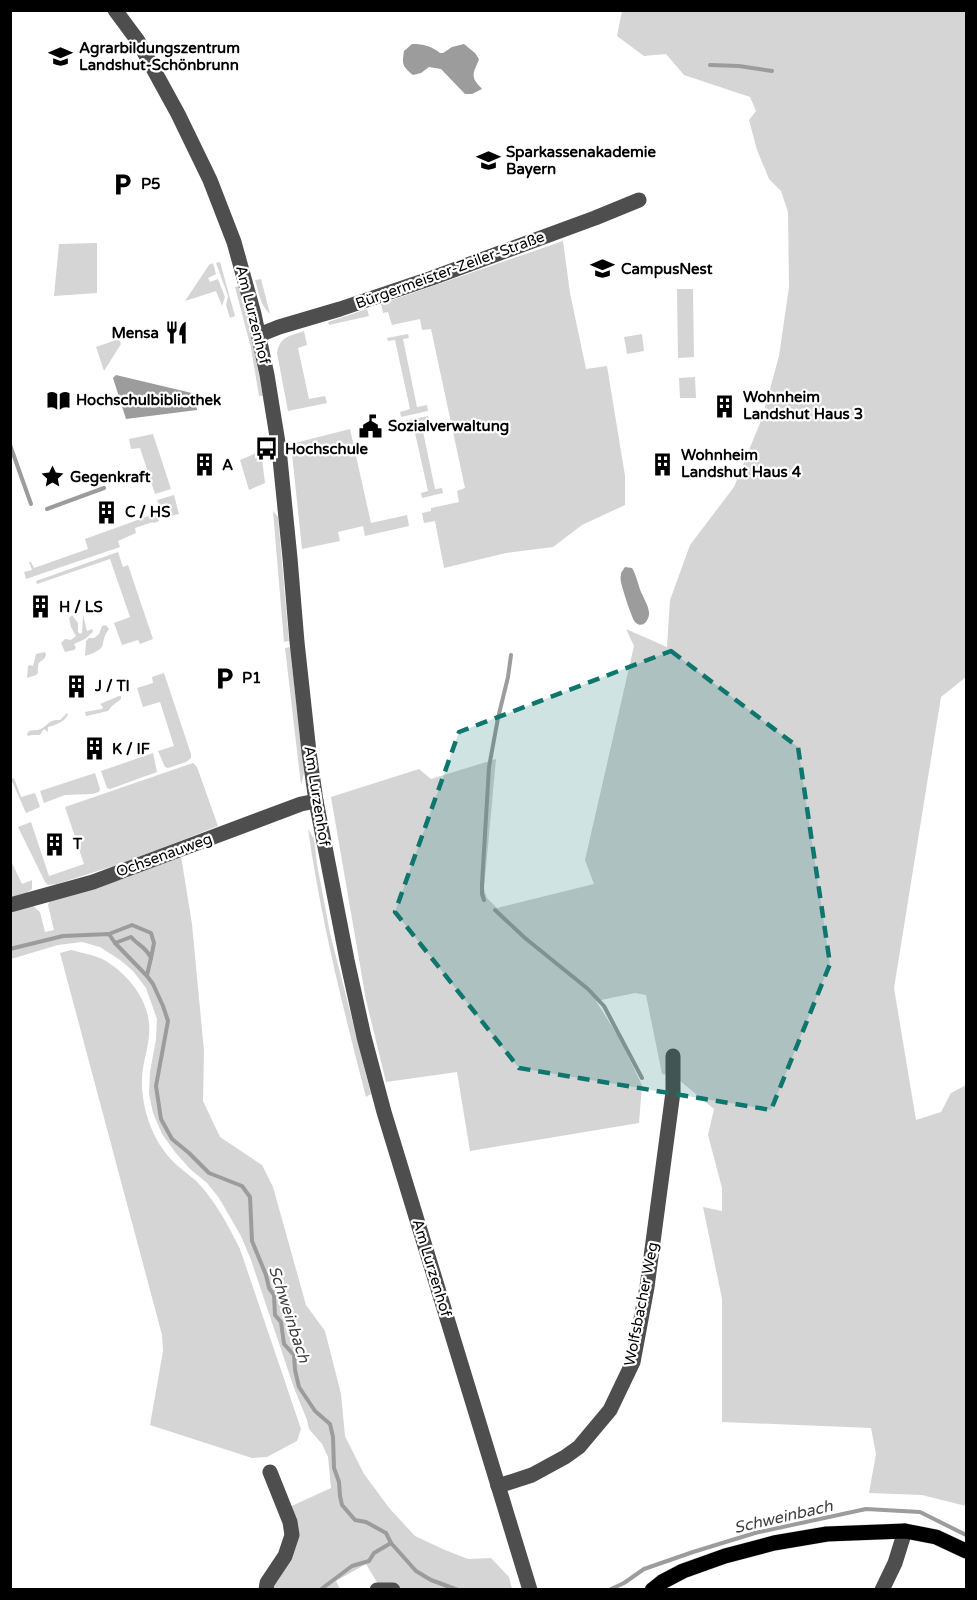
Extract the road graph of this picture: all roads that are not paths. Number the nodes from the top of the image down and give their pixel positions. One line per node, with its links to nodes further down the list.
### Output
1 (115, 10): 3 (street, Am Lurzenhof)
2 (639, 200): 3 (street, Bürgermeister-Zeiler-Straße)
3 (259, 335): 4 (street, Am Lurzenhof)
4 (316, 801): 5 (street, Ochsenauweg); 8 (street, Am Lurzenhof)
5 (10, 905)
6 (673, 1056): 8 (street, Wolfsbacher Weg)
7 (270, 1472): 11 (street)
8 (498, 1486): 14 (street, Am Lurzenhof)
9 (905, 1531): 10 (main road); 15 (main road); 16 (street)
10 (966, 1551)
11 (266, 1590)
12 (377, 1590): 13 (street)
13 (393, 1590)
14 (530, 1590)
15 (652, 1590)
16 (882, 1590)

